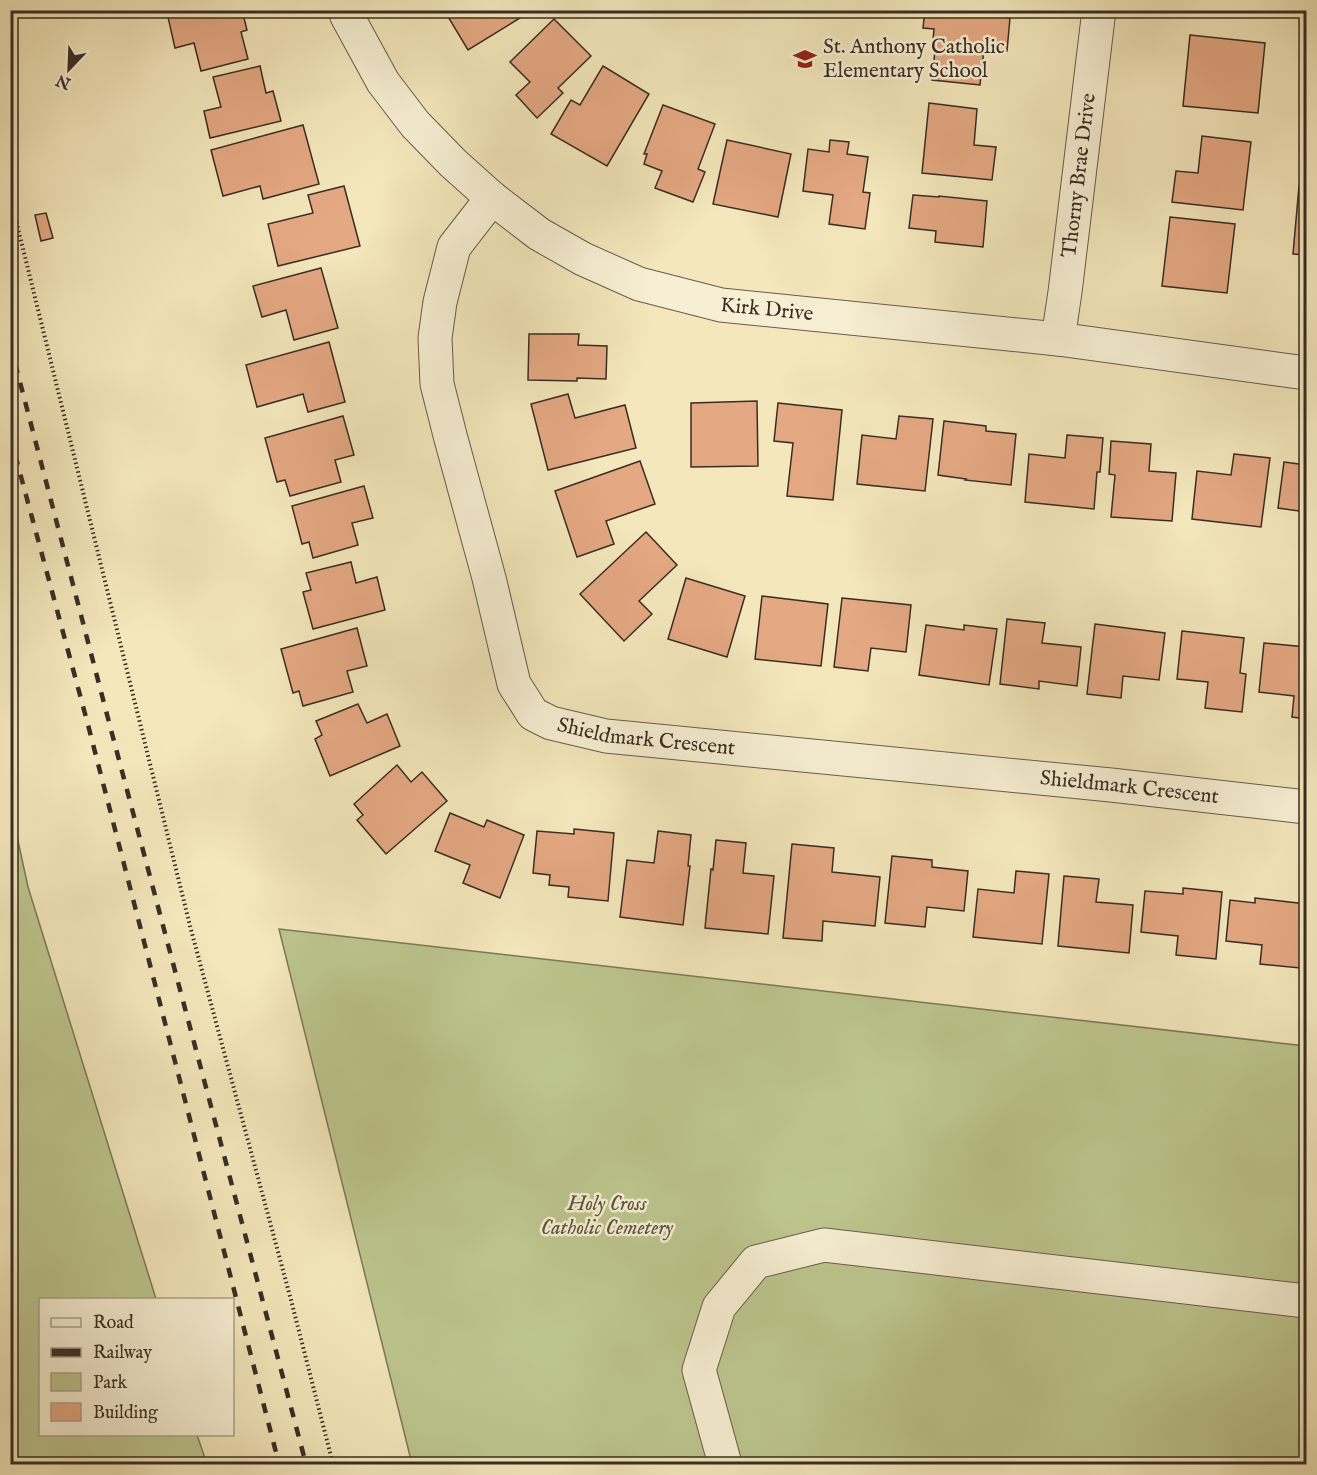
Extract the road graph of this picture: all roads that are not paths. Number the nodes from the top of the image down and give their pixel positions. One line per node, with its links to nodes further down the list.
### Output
1 (345, 10): 3 (street, Kirk Drive)
2 (1099, 10): 4 (street, Thorny Brae Drive)
3 (492, 198): 4 (street, Kirk Drive); 6 (street, Shieldmark Crescent)
4 (1058, 339): 5 (street, Kirk Drive)
5 (1306, 373)
6 (1306, 807)
7 (1306, 1301): 8 (street)
8 (725, 1464)

